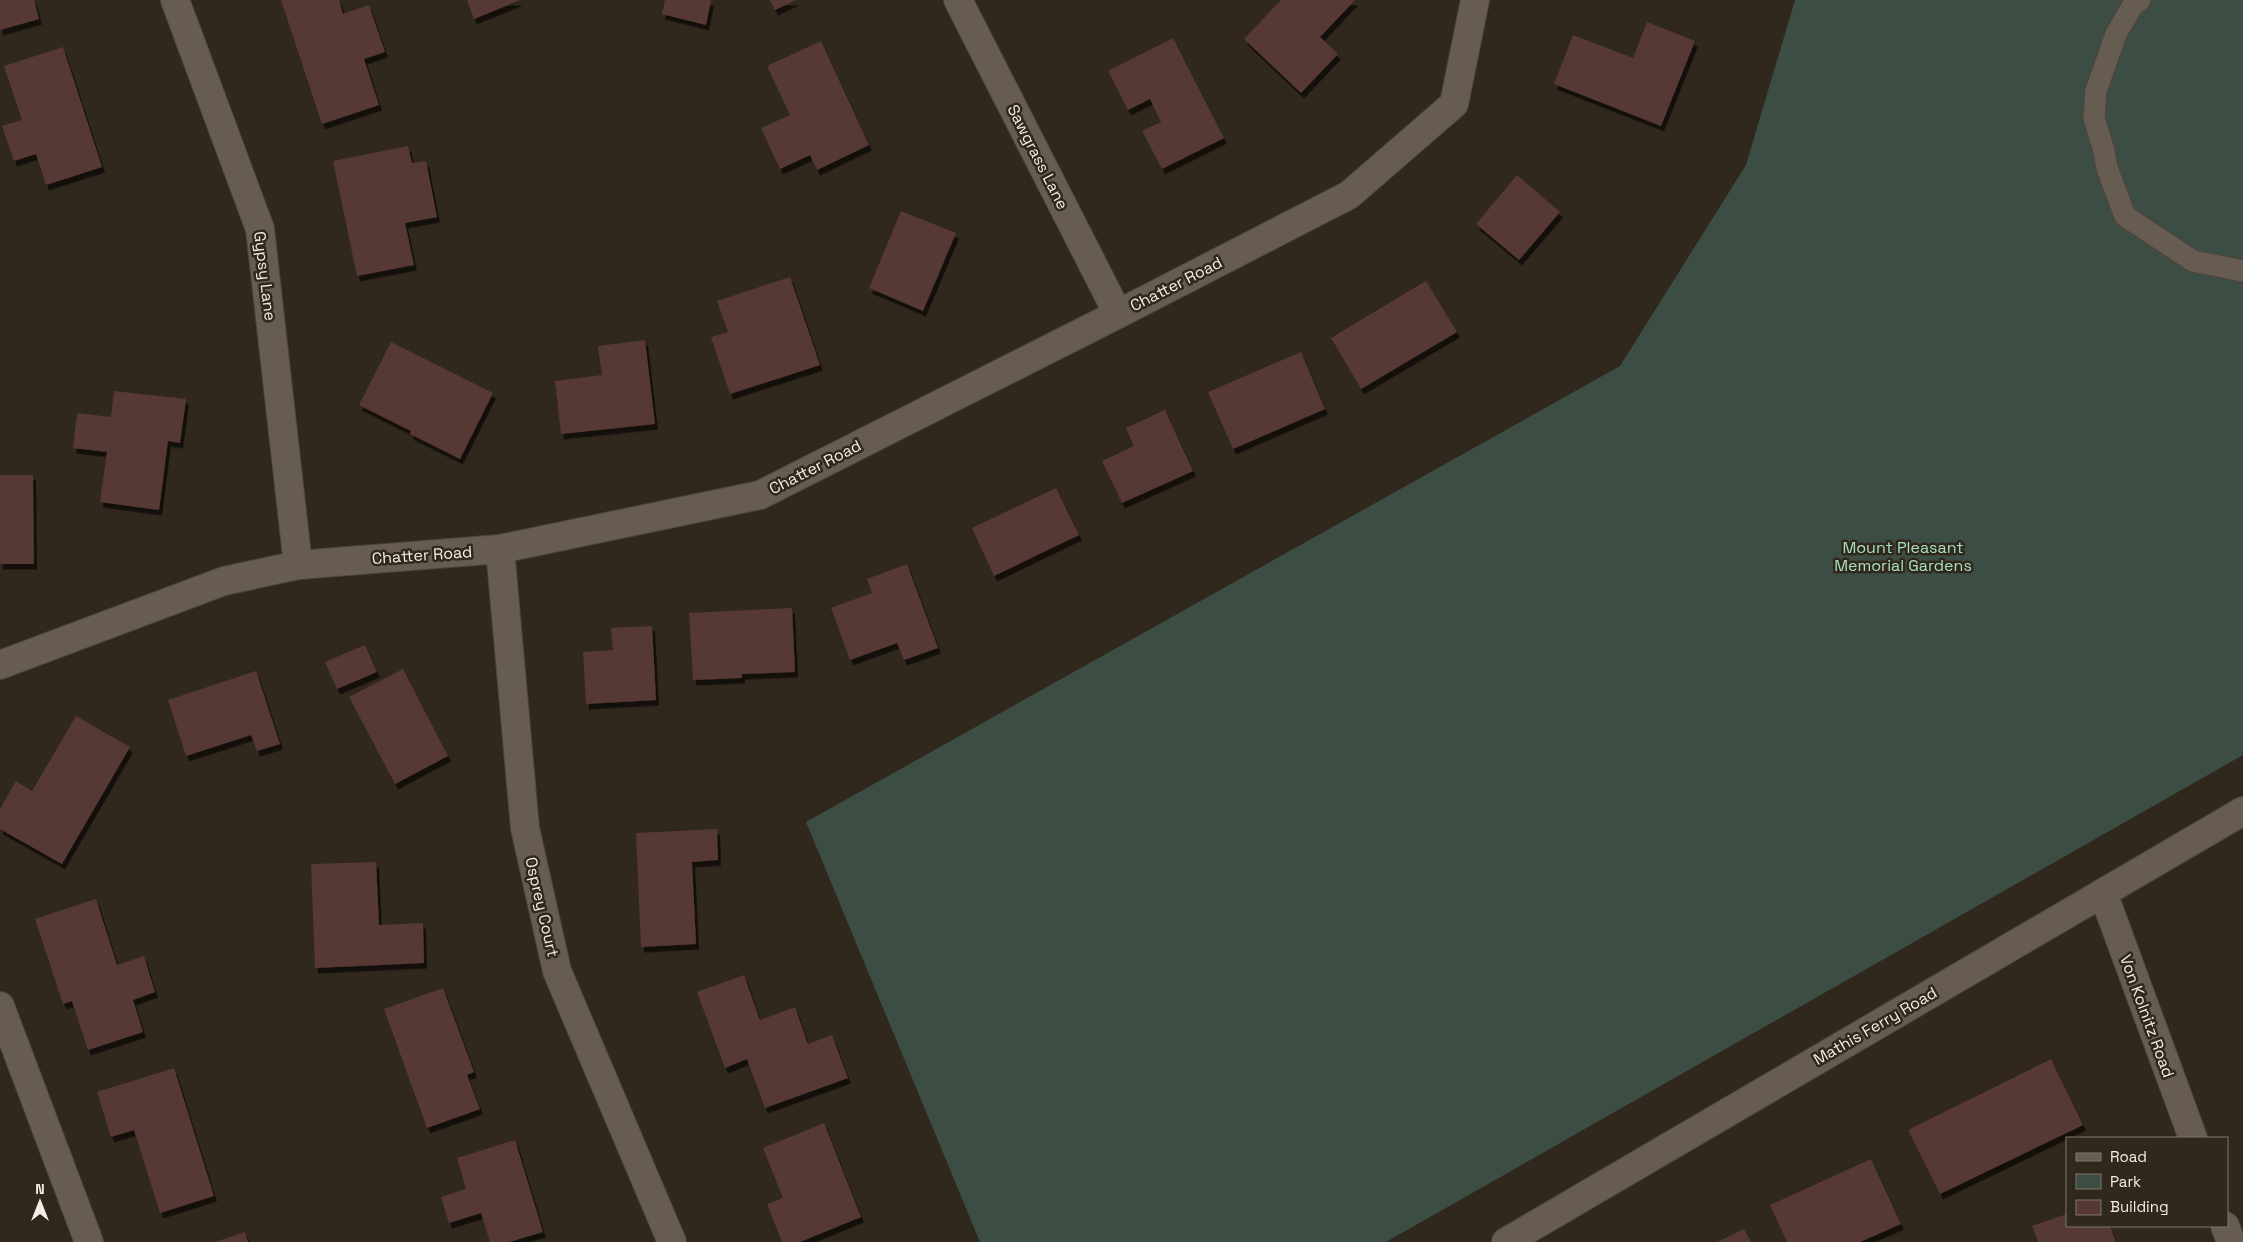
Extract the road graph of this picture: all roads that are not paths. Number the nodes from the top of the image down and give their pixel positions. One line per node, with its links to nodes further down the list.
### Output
1 (176, 0): 8 (street, Gypsy Lane)
2 (958, 0): 6 (street, Sawgrass Lane)
3 (1475, 0): 6 (street, Chatter Road)
4 (2140, 0): 5 (lane)
5 (2243, 271)
6 (1118, 314): 7 (street, Chatter Road)
7 (500, 549): 8 (street, Chatter Road); 16 (street, Osprey Court)
8 (298, 565): 9 (street, Chatter Road)
9 (0, 665)
10 (2243, 811): 11 (street, Mathis Ferry Road)
11 (2102, 893): 13 (street, Von Kolnitz Road); 17 (street, Mathis Ferry Road)
12 (0, 1006): 15 (street)
13 (2192, 1137)
14 (2225, 1227): 18 (street)
15 (90, 1242)
16 (672, 1242)
17 (1506, 1242)
18 (2231, 1242)

